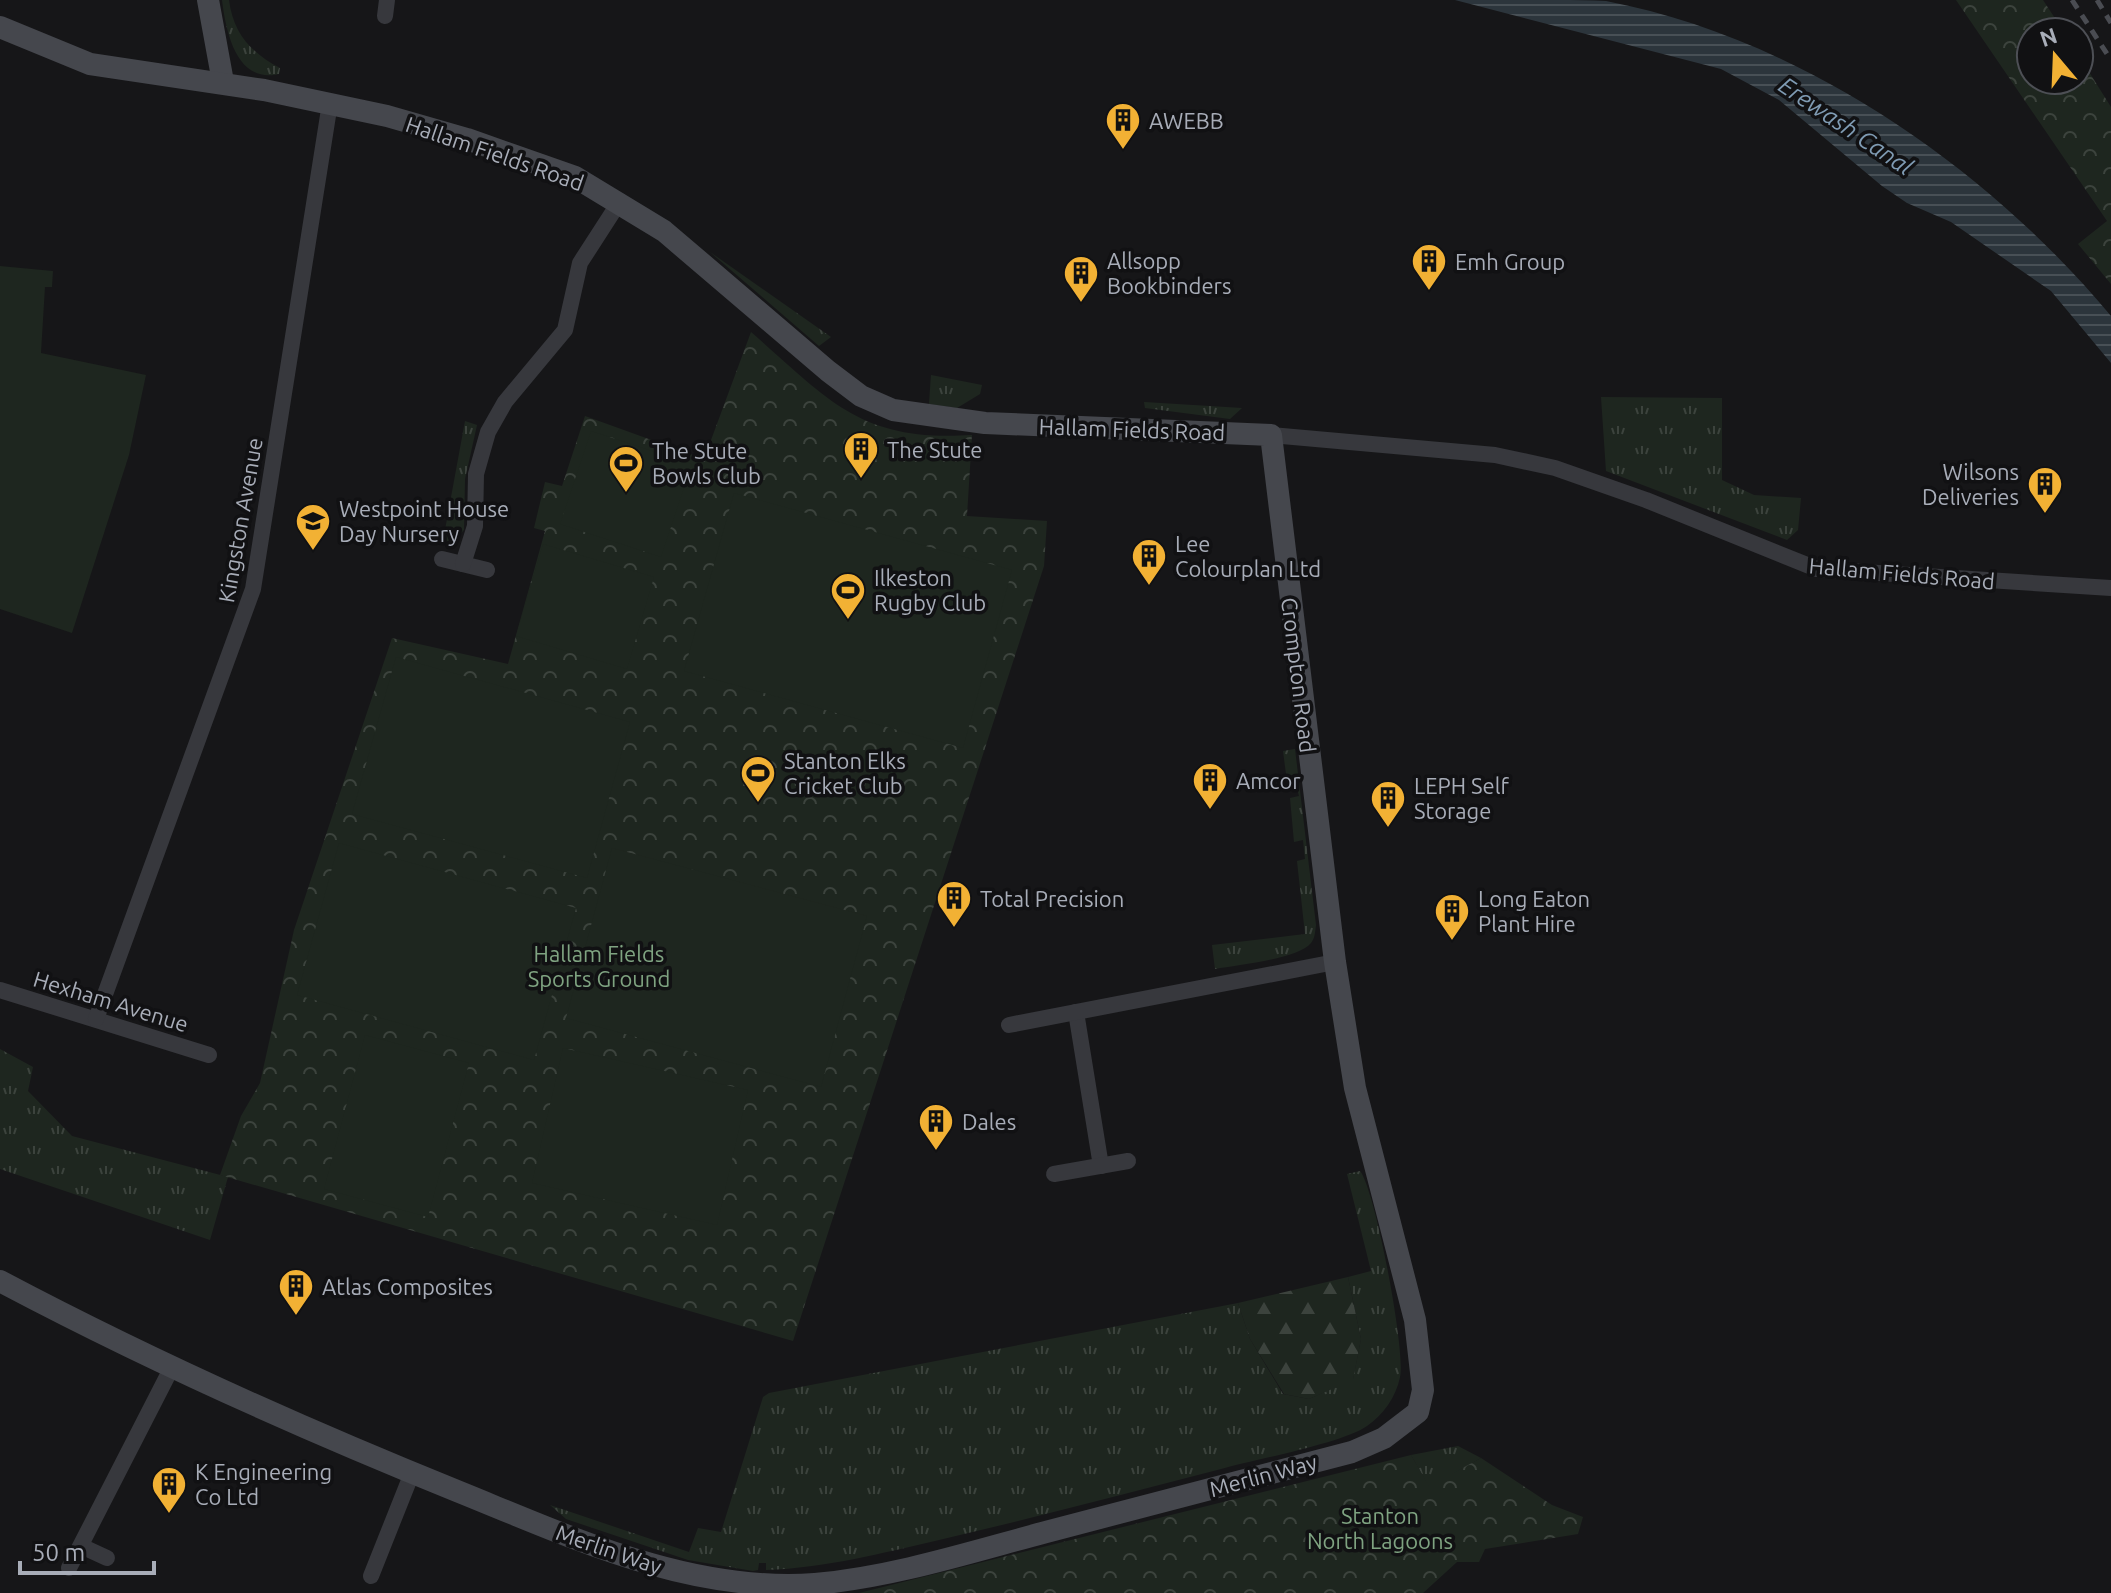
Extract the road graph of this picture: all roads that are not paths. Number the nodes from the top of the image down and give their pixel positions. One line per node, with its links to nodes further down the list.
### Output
1 (208, 0): 3 (street)
2 (0, 27): 3 (street, Hallam Fields Road)
3 (223, 82): 4 (street, Hallam Fields Road)
4 (330, 103): 5 (street, Hallam Fields Road); 14 (street, Kingston Avenue)
5 (620, 201): 6 (street, Hallam Fields Road); 8 (street)
6 (1271, 435): 10 (street, Hallam Fields Road); 11 (street, Crompton Road)
7 (442, 559): 8 (street)
8 (463, 564): 9 (street)
9 (487, 570)
10 (2111, 588)
11 (1335, 962): 13 (street); 22 (street, Crompton Road)
12 (0, 990): 14 (street, Hexham Avenue)
13 (1076, 1012): 15 (street); 18 (street)
14 (96, 1019): 16 (street, Hexham Avenue)
15 (1009, 1025)
16 (209, 1055)
17 (1128, 1161): 18 (street)
18 (1101, 1166): 19 (street)
19 (1054, 1174)
20 (0, 1281): 21 (street, Merlin Way)
21 (171, 1369): 23 (street, Merlin Way); 24 (street)
22 (1393, 1431): 23 (street, Merlin Way)
23 (412, 1473): 27 (street)
24 (81, 1546): 25 (street); 26 (street)
25 (107, 1558)
26 (69, 1568)
27 (371, 1576)

